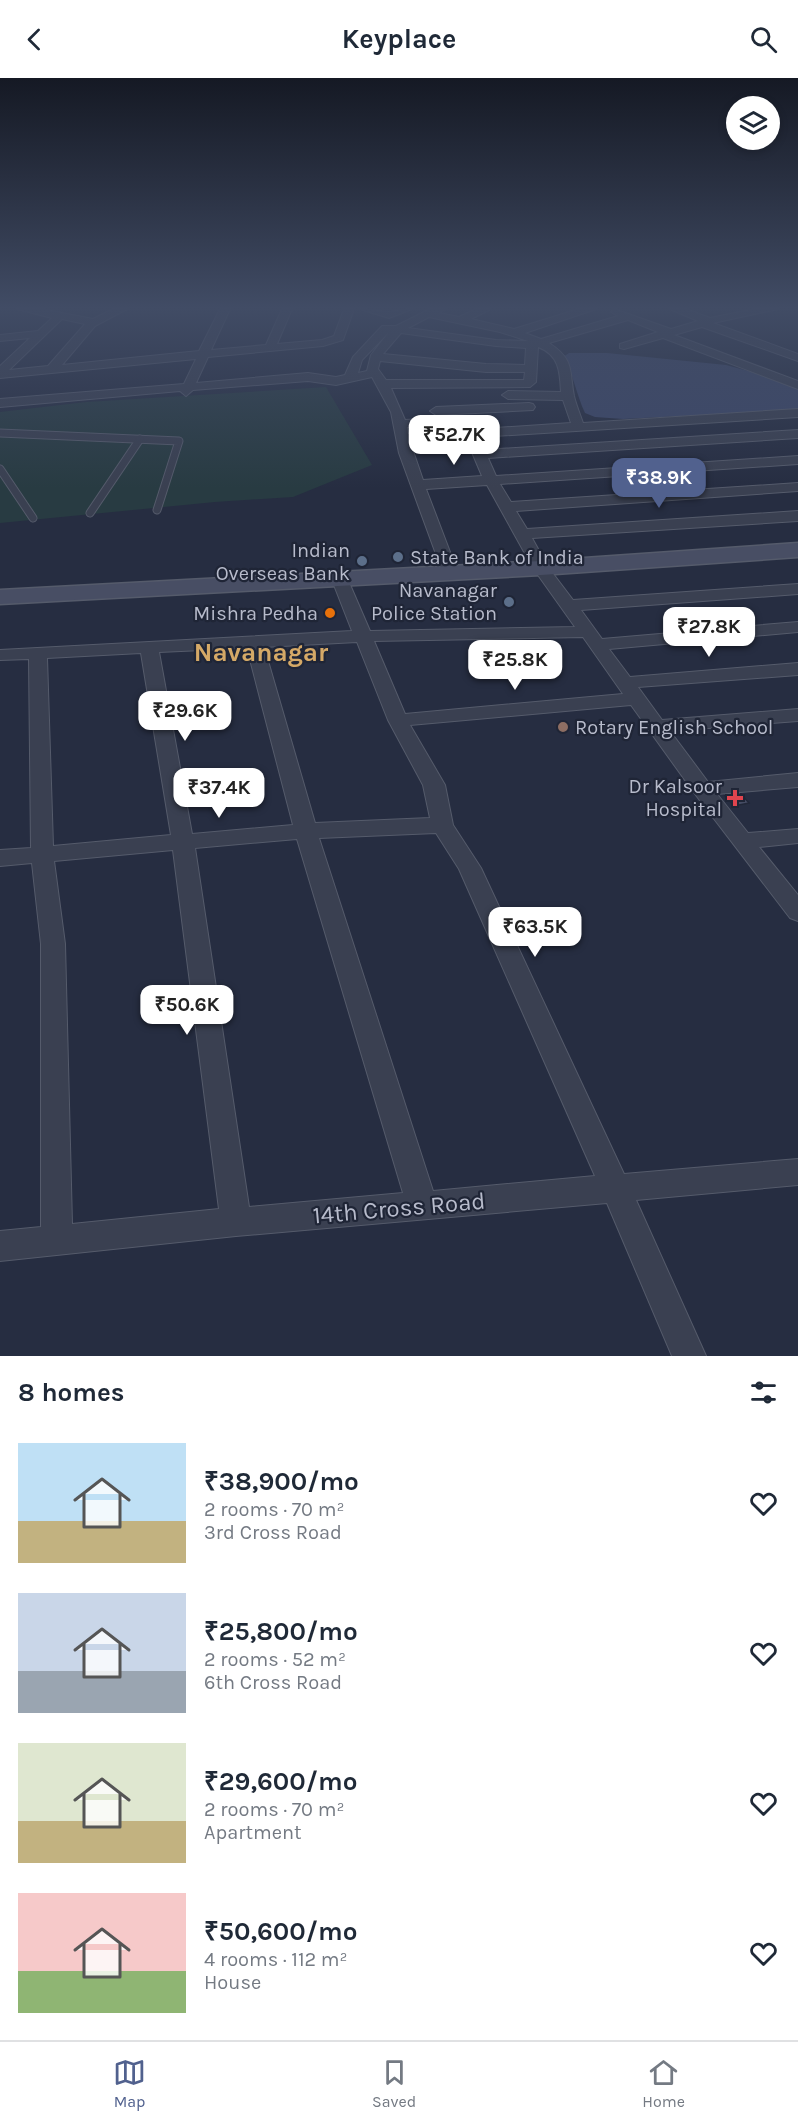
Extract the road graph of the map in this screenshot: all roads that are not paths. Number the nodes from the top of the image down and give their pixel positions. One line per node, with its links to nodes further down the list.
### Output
1 (52, 369): 2 (street); 9 (street)
2 (56, 369)
3 (197, 369): 13 (street)
4 (354, 369): 10 (street)
5 (376, 369): 11 (street)
6 (531, 369): 11 (street)
7 (566, 369): 15 (street)
8 (756, 369): 12 (street)
9 (0, 373)
10 (350, 379): 11 (street); 13 (street)
11 (381, 382): 15 (street); 17 (street)
12 (798, 385)
13 (187, 389): 14 (street)
14 (0, 405)
15 (573, 410): 17 (street); 18 (street); 20 (street)
16 (798, 413): 18 (street)
17 (398, 418): 22 (street)
18 (706, 418): 24 (street)
19 (0, 433): 23 (lane)
20 (470, 433): 22 (street); 25 (street)
21 (798, 435): 24 (street)
22 (403, 438): 30 (street)
23 (140, 439): 33 (lane); 34 (lane)
24 (729, 439): 25 (street); 27 (street)
25 (479, 454): 29 (street)
26 (798, 460): 27 (street)
27 (757, 463): 29 (street); 31 (street)
28 (0, 469): 36 (lane)
29 (491, 480): 30 (street); 32 (street)
30 (418, 485): 40 (street)
31 (788, 488): 32 (street); 35 (street)
32 (506, 507): 37 (street)
33 (157, 510)
34 (90, 513)
35 (798, 516): 37 (street)
36 (33, 518)
37 (522, 534): 39 (street)
38 (798, 550): 39 (main road)
39 (541, 568): 40 (main road); 44 (street)
40 (450, 573): 41 (main road)
41 (340, 580): 43 (main road); 46 (street)
42 (798, 589): 44 (street)
43 (0, 597)
44 (568, 606): 47 (street)
45 (798, 627): 47 (street)
46 (364, 636): 47 (street); 48 (street); 55 (street)
47 (591, 639): 53 (street)
48 (254, 642): 49 (street); 60 (street)
49 (149, 647): 50 (street); 63 (street)
50 (38, 653): 51 (street); 64 (street)
51 (0, 655)
52 (798, 669): 53 (street)
53 (629, 691): 55 (street); 56 (street)
54 (798, 715): 56 (street)
55 (398, 720): 59 (street)
56 (656, 726): 58 (street)
57 (798, 780): 58 (street)
58 (702, 789): 62 (street)
59 (442, 825): 60 (street); 68 (street)
60 (306, 831): 63 (street); 69 (street)
61 (798, 836): 62 (street)
62 (742, 841): 66 (street)
63 (183, 843): 64 (street); 70 (street)
64 (42, 854): 65 (street); 71 (street)
65 (0, 858)
66 (797, 909)
67 (798, 1172): 68 (street, 14th Cross Road)
68 (616, 1189): 69 (street, 14th Cross Road); 73 (street)
69 (422, 1205): 70 (street, 14th Cross Road)
70 (236, 1222): 71 (street, 14th Cross Road)
71 (57, 1240): 72 (street, 14th Cross Road)
72 (0, 1246)
73 (689, 1356)

